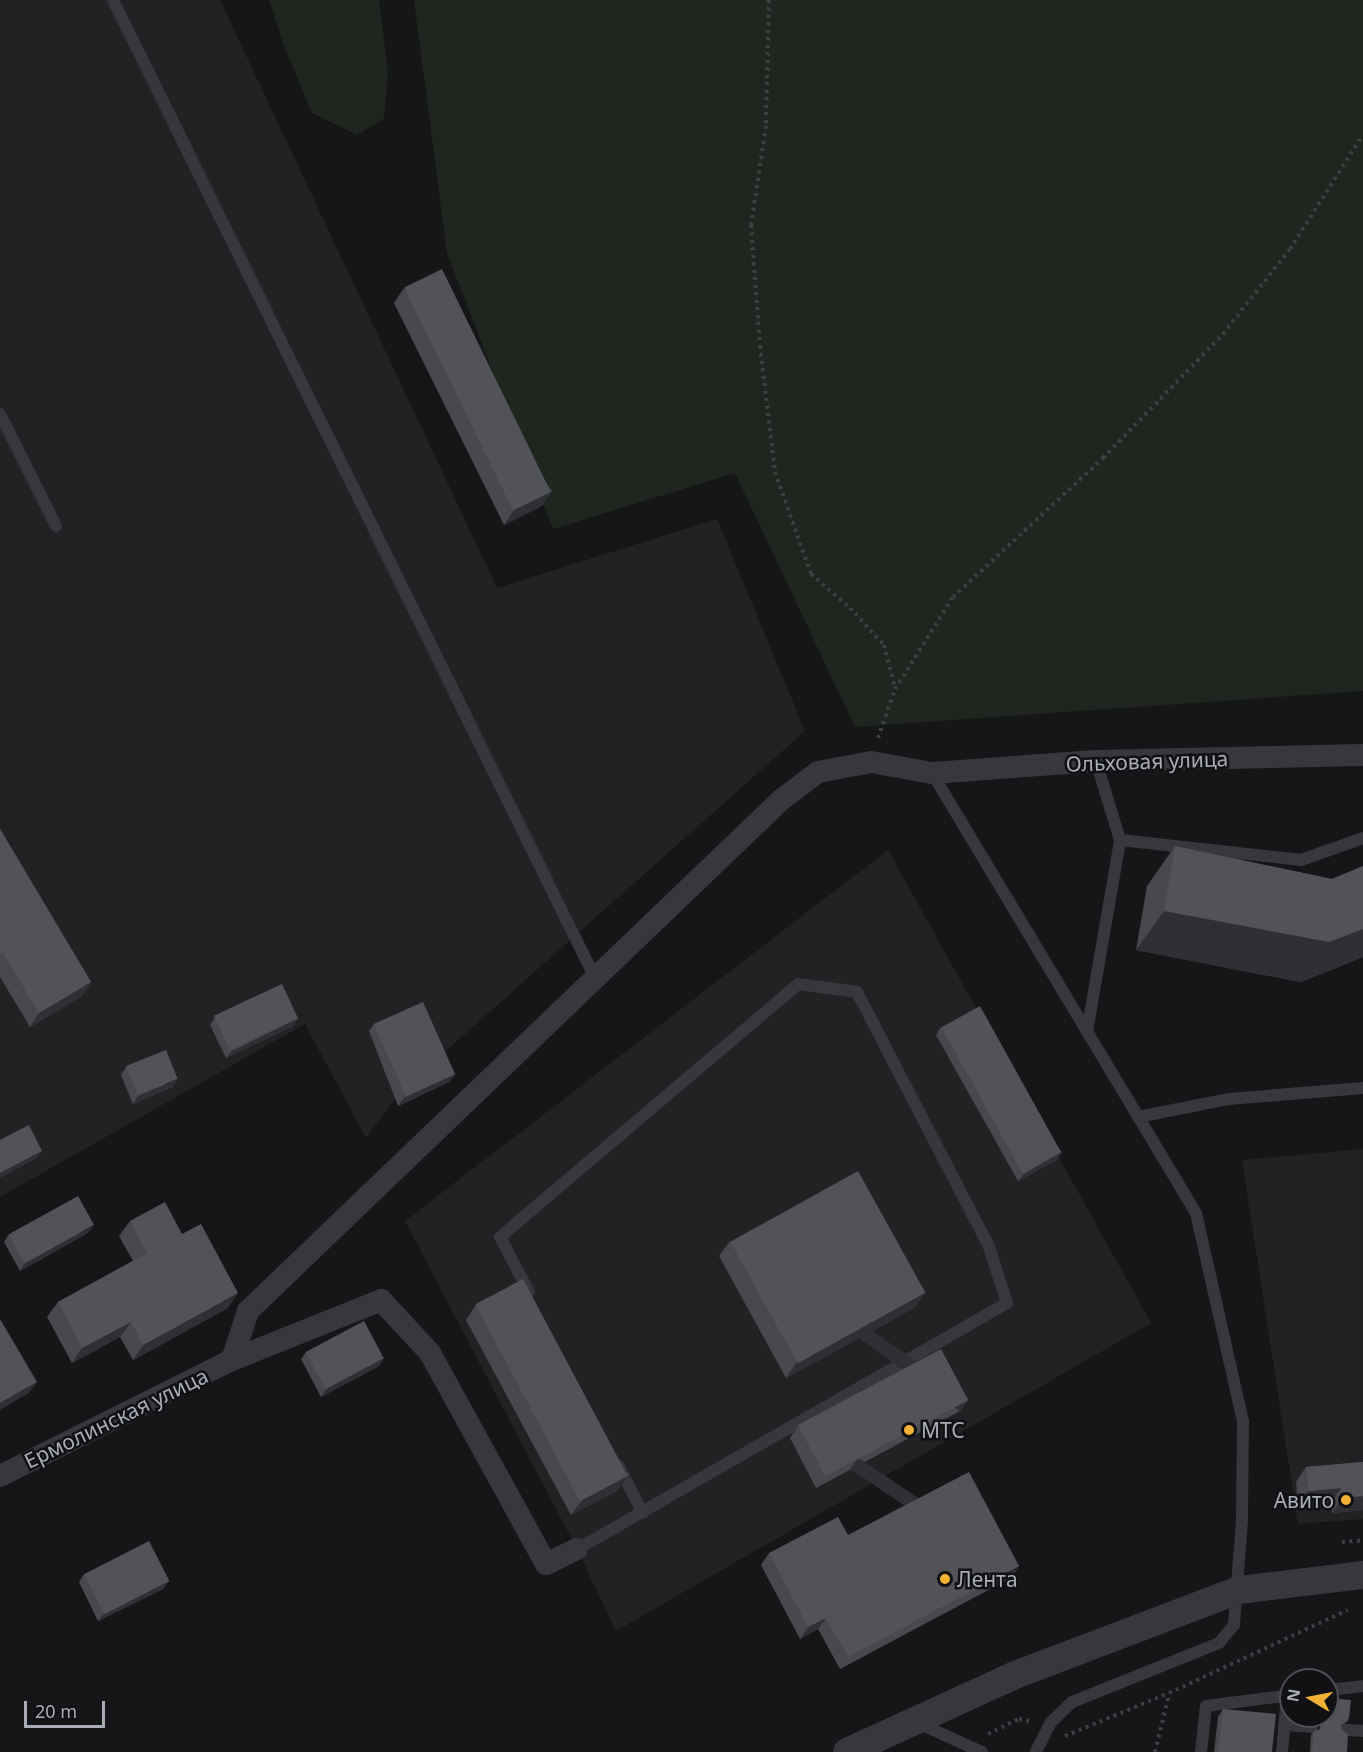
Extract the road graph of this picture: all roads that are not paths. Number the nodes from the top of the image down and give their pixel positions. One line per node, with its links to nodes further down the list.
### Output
1 (113, 0): 9 (lane)
2 (0, 414): 3 (lane)
3 (56, 526)
4 (1363, 755): 5 (street, Ольховая улица)
5 (1096, 761): 6 (street, Ольховая улица); 8 (lane)
6 (932, 773): 9 (street, Ольховая улица); 10 (lane)
7 (1363, 838): 8 (lane)
8 (1120, 840): 10 (lane)
9 (595, 978): 14 (street)
10 (1087, 1032): 12 (lane)
11 (1363, 1088): 12 (lane)
12 (1138, 1117): 20 (lane)
13 (533, 1300): 17 (lane)
14 (232, 1360): 16 (street, Ермолинская улица); 18 (street, Ермолинская улица)
15 (610, 1449): 17 (lane)
16 (0, 1476)
17 (643, 1513): 18 (lane)
18 (577, 1549)
19 (1363, 1575): 20 (street)
20 (1239, 1590): 24 (street); 30 (lane)
21 (1363, 1686): 22 (lane)
22 (1339, 1689)
23 (1279, 1696): 31 (lane)
24 (914, 1721): 28 (street); 29 (lane)
25 (1284, 1728): 32 (lane)
26 (1346, 1730): 27 (lane)
27 (1363, 1731)
28 (847, 1752)
29 (982, 1752)
30 (1036, 1752)
31 (1201, 1752)
32 (1282, 1752)

